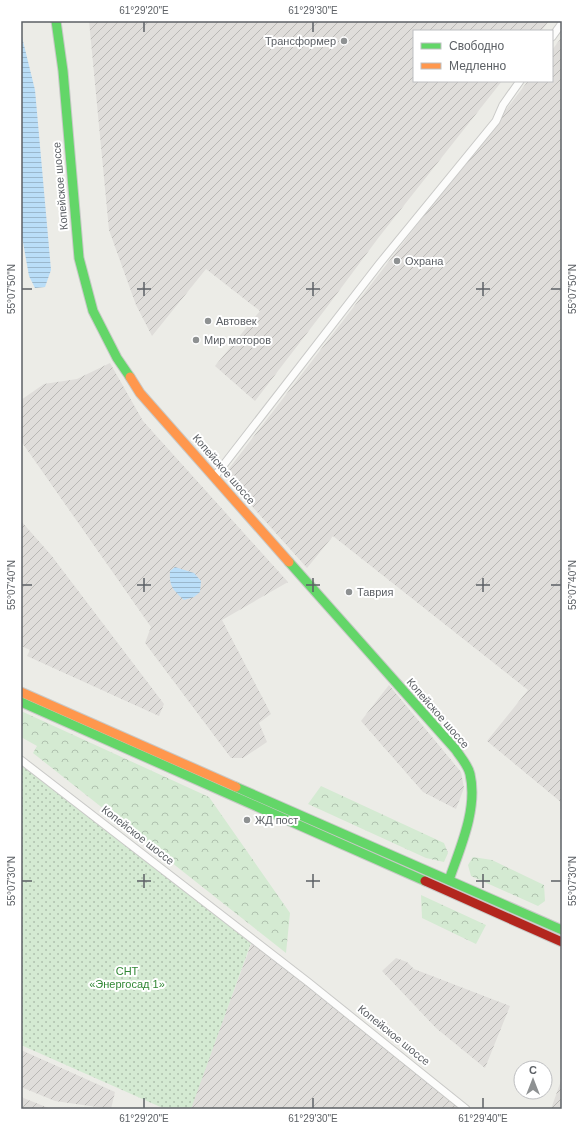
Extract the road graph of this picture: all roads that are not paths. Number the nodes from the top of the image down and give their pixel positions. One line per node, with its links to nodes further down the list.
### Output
1 (56, 21): 5 (main road, Копейское шоссе)
2 (562, 23): 3 (street)
3 (553, 36)
4 (519, 82): 5 (street)
5 (215, 476): 9 (main road, Копейское шоссе)
6 (21, 692): 9 (main road)
7 (21, 702): 10 (main road)
8 (21, 760): 13 (street, Копейское шоссе)
9 (449, 880): 10 (main road, Копейское шоссе); 11 (main road)
10 (444, 890): 12 (main road)
11 (562, 930)
12 (562, 942)
13 (466, 1109)

